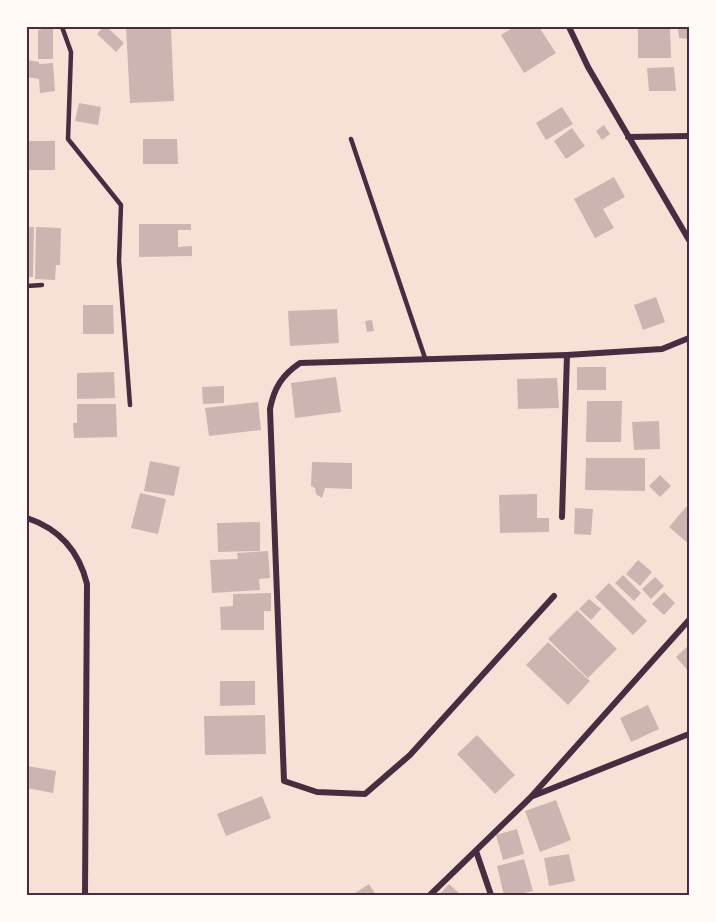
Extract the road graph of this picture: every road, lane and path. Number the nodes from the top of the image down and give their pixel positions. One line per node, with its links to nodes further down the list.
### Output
1 (62, 27): 12 (lane)
2 (569, 27): 4 (street)
3 (689, 136): 4 (street)
4 (628, 137): 6 (street)
5 (351, 139): 11 (lane)
6 (689, 240)
7 (42, 285): 8 (lane)
8 (27, 286)
9 (689, 338): 10 (street)
10 (567, 355): 11 (street); 13 (street)
11 (425, 358): 15 (street)
12 (130, 405)
13 (562, 517)
14 (27, 519): 20 (street)
15 (554, 596)
16 (689, 620): 18 (street)
17 (689, 734): 18 (street)
18 (530, 798): 19 (street)
19 (476, 851): 21 (street); 22 (street)
20 (85, 895)
21 (430, 895)
22 (491, 895)

